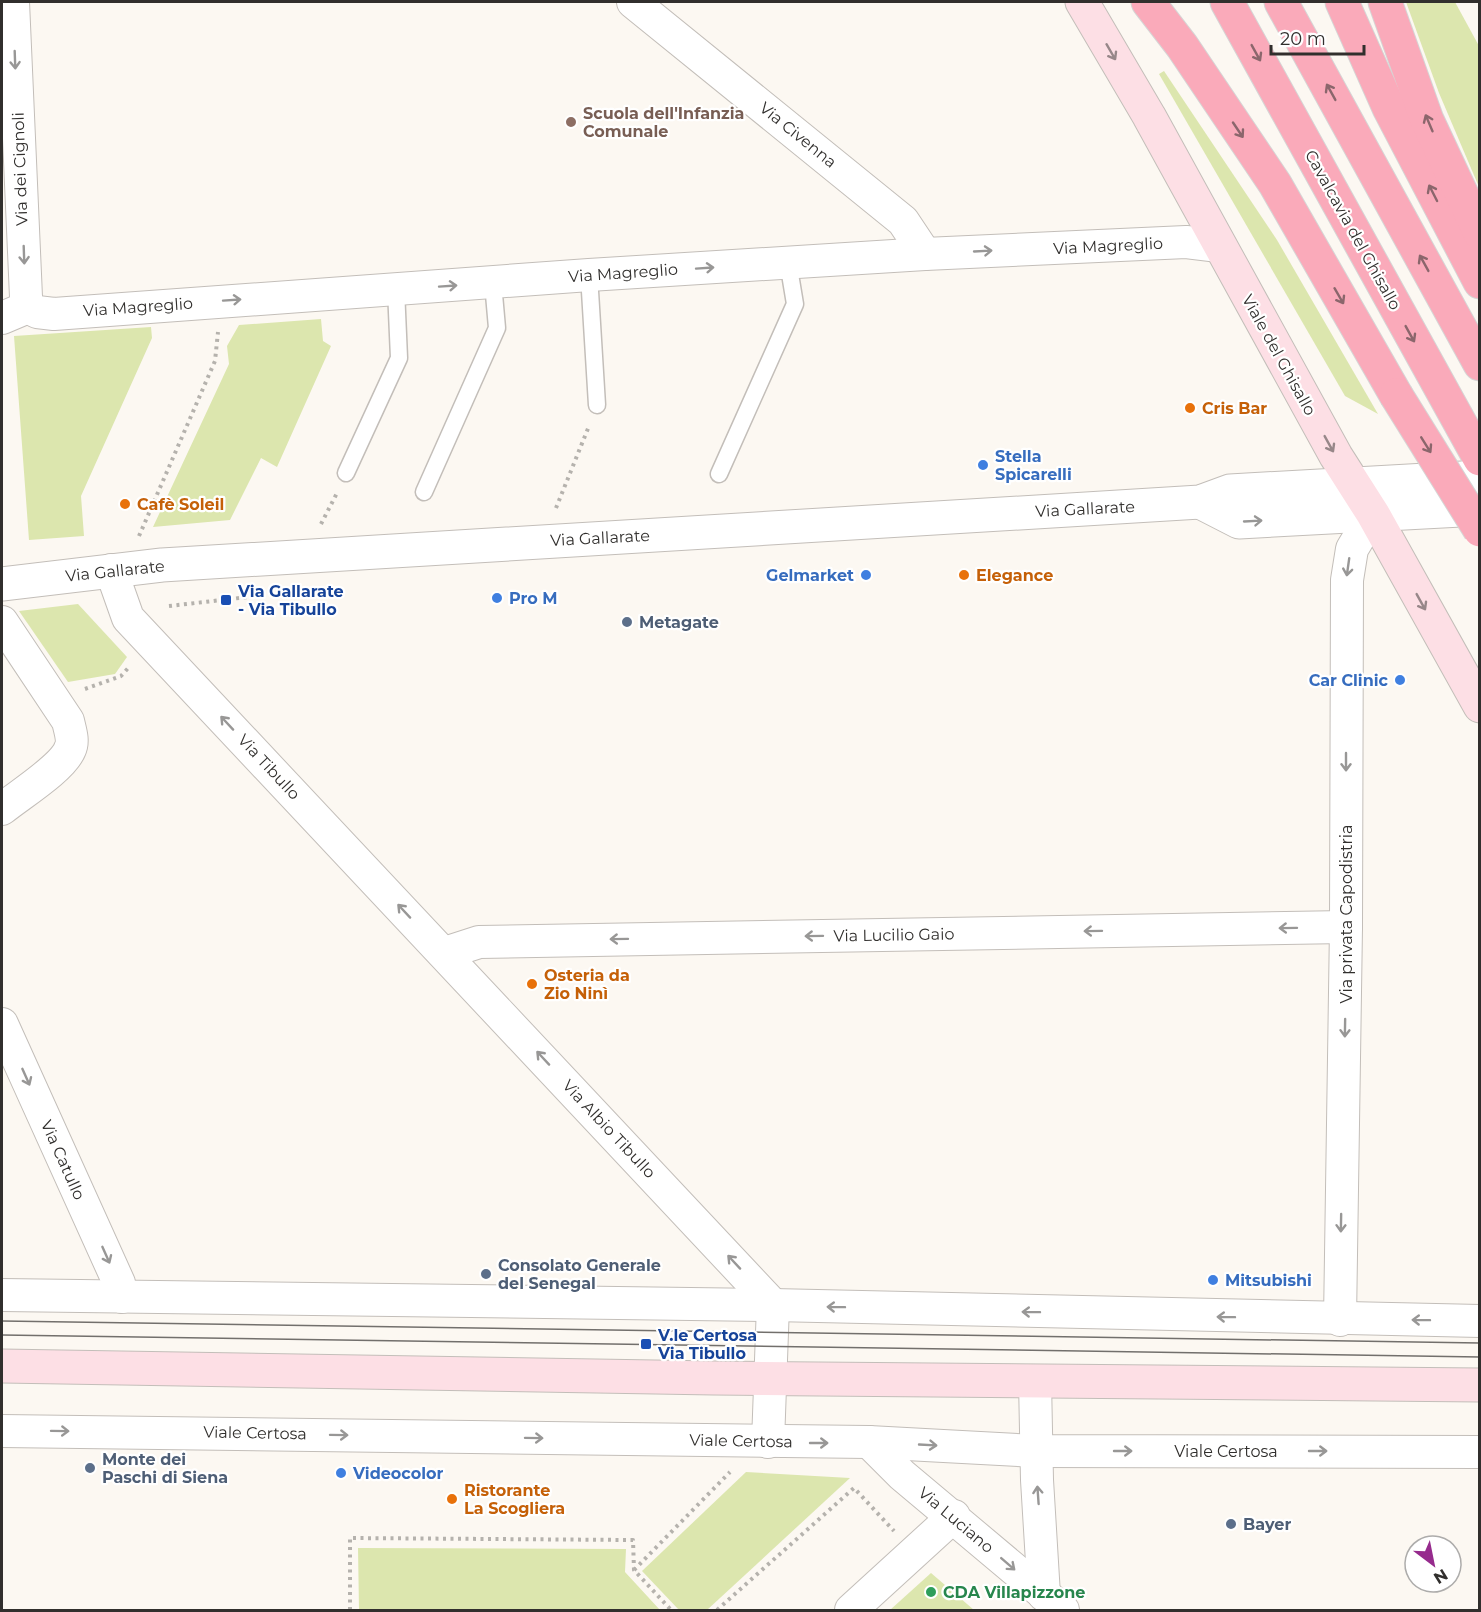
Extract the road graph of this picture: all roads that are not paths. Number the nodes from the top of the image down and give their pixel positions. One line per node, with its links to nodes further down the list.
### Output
1 (13, 2): 17 (street, Via dei Cignoli, one-way to 17)
2 (633, 2): 11 (street, Via Civenna)
3 (1082, 2): 10 (main road, Viale del Ghisallo, one-way to 10)
4 (1148, 2): 29 (highway, one-way to 29, bridge)
5 (1227, 2): 20 (highway, Cavalcavia del Ghisallo, one-way to 20)
6 (1281, 2): 18 (highway, one-way to 6)
7 (1342, 2): 14 (highway, one-way to 7)
8 (1385, 2): 9 (highway, one-way to 8)
9 (1479, 233)
10 (1219, 246): 11 (street, Via Magreglio, one-way to 10); 24 (main road, Viale del Ghisallo, one-way to 24)
11 (925, 254): 12 (street, Via Magreglio)
12 (788, 262): 13 (street, Via Magreglio, one-way to 12); 22 (lane)
13 (590, 275): 15 (street, Via Magreglio); 19 (lane)
14 (1479, 282)
15 (493, 283): 16 (street, Via Magreglio, one-way to 15); 25 (lane)
16 (396, 290): 17 (street, Via Magreglio, one-way to 16); 21 (lane)
17 (15, 313)
18 (1476, 358)
19 (597, 405)
20 (1479, 459)
21 (346, 473)
22 (719, 474)
23 (1479, 477): 24 (street, Via Gallarate)
24 (1353, 484): 26 (street, Via Gallarate); 28 (main road, Viale del Ghisallo)
25 (424, 492)
26 (1200, 502): 28 (street, one-way to 28); 30 (street, Via Gallarate)
27 (1479, 509): 28 (street)
28 (1372, 514): 33 (main road, Viale del Ghisallo, one-way to 33); 35 (street, Via privata Capodistria, one-way to 35)
29 (1479, 530)
30 (111, 570): 31 (street, Via Gallarate); 36 (street, Via Tibullo, one-way to 30)
31 (2, 584)
32 (2, 622): 34 (street)
33 (1479, 706)
34 (2, 809)
35 (1346, 927): 36 (street, Via Lucilio Gaio, one-way to 36); 41 (street, Via privata Capodistria, one-way to 41)
36 (445, 953): 40 (street, Via Albio Tibullo, one-way to 36)
37 (2, 1024): 39 (street, Via Catullo, one-way to 39)
38 (2, 1295): 39 (street)
39 (122, 1297): 40 (street)
40 (773, 1305): 41 (street, one-way to 40); 44 (street)
41 (1340, 1320): 42 (street, one-way to 41)
42 (1479, 1321)
43 (2, 1366): 44 (main road)
44 (770, 1378): 45 (main road); 48 (street)
45 (1035, 1382): 46 (main road); 50 (street, Via Luciano)
46 (1479, 1385)
47 (2, 1431): 48 (street, Viale Certosa, one-way to 48)
48 (768, 1442): 49 (street, Viale Certosa, one-way to 49)
49 (869, 1442): 50 (street, Viale Certosa, one-way to 50); 52 (street, Via Luciano)
50 (1036, 1451): 51 (street, Viale Certosa, one-way to 51); 53 (street, Via Luciano, one-way to 50)
51 (1479, 1452)
52 (954, 1516): 53 (street, Via Luciano, one-way to 53); 54 (street)
53 (1054, 1603)
54 (851, 1611)

